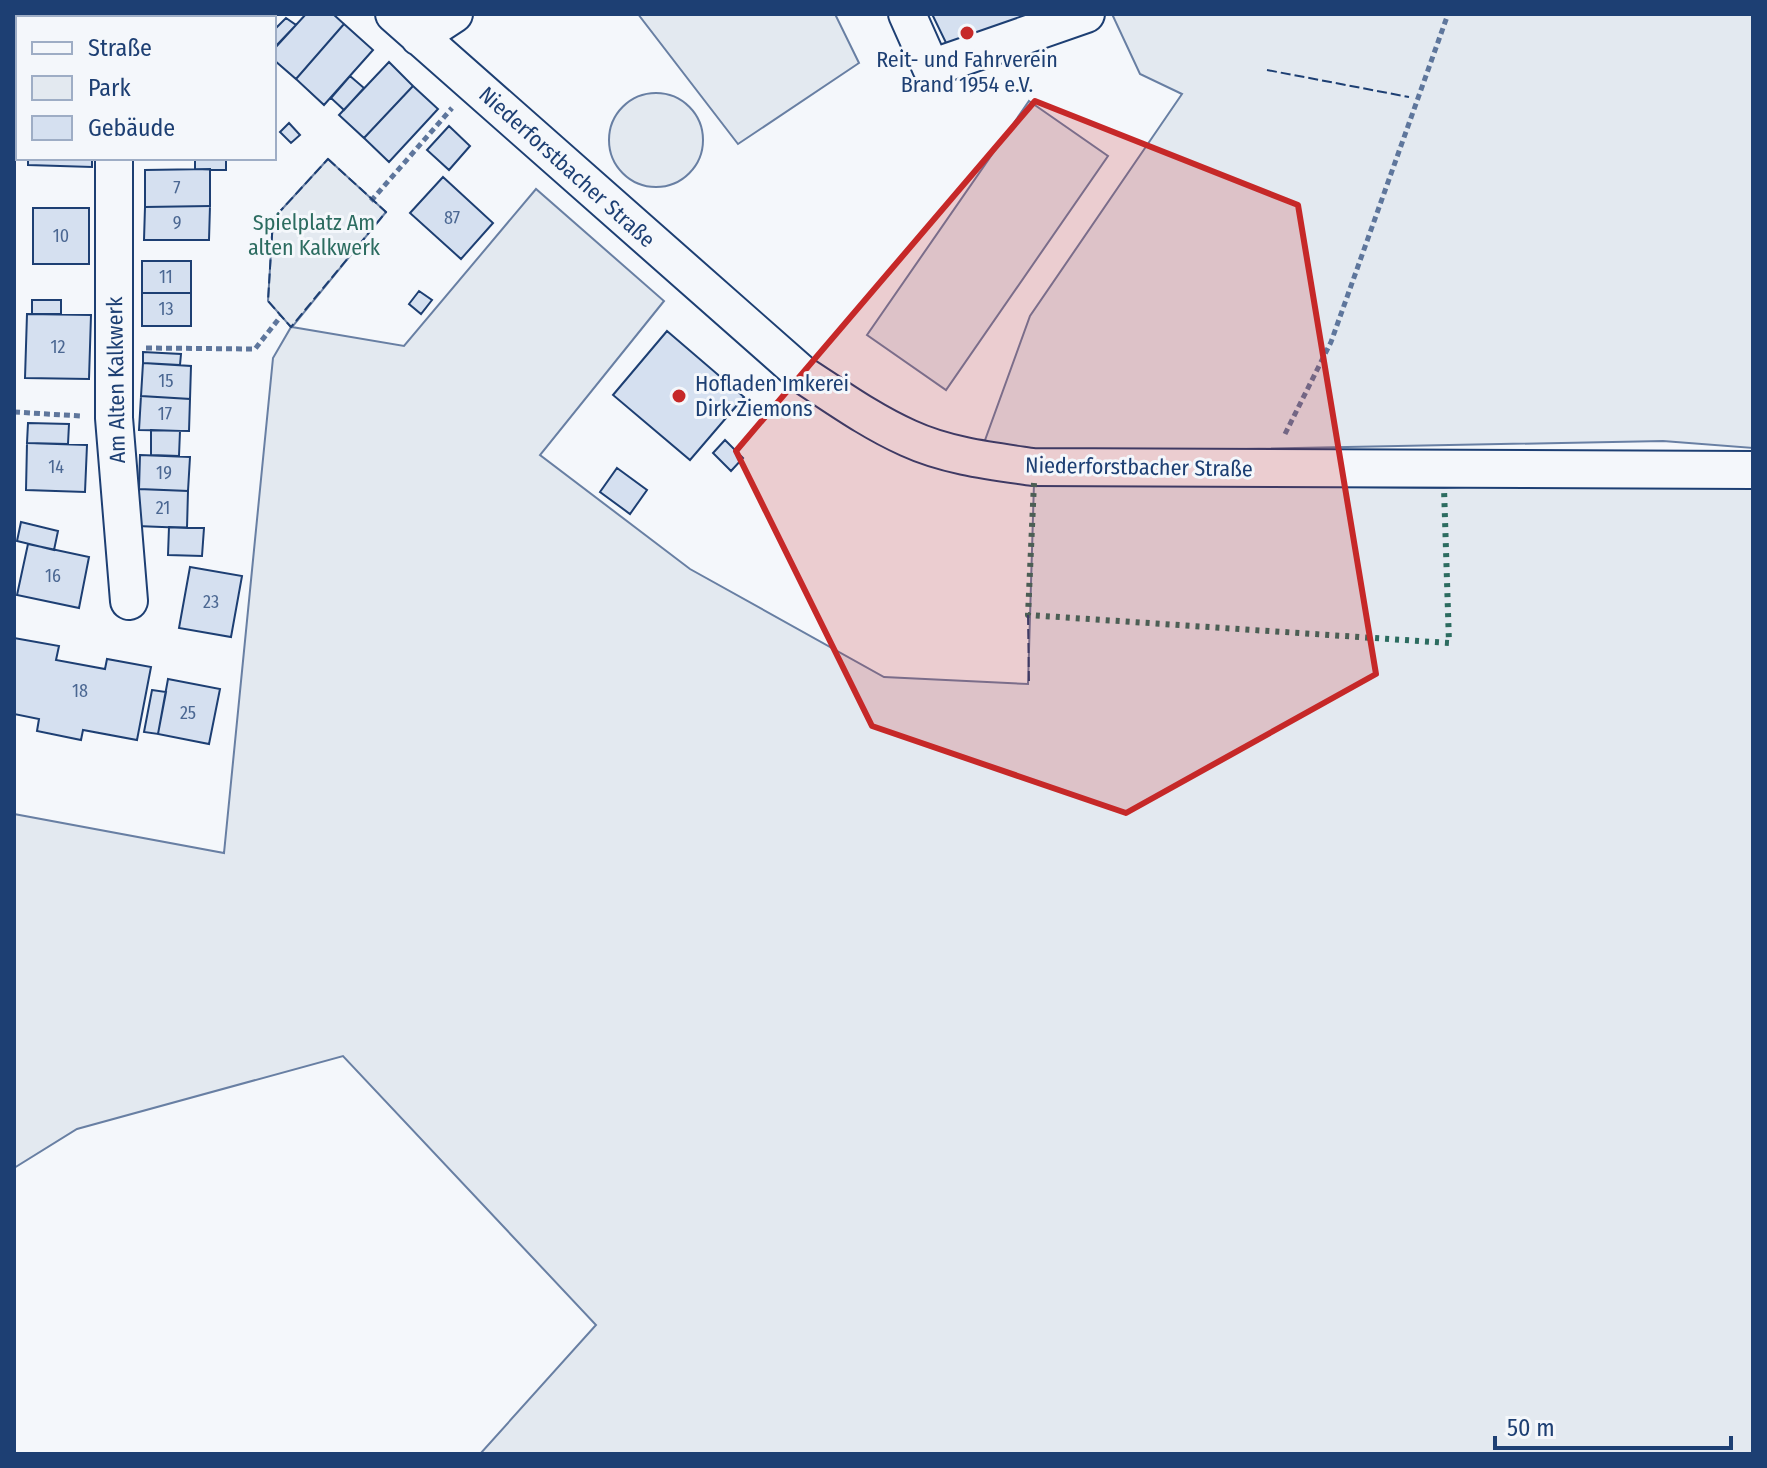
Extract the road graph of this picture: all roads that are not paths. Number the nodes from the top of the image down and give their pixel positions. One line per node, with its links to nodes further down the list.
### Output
1 (454, 14): 4 (street)
2 (907, 14): 3 (street)
3 (1086, 14)
4 (406, 25): 6 (street, Niederforstbacher Straße)
5 (114, 160): 7 (street, Am Alten Kalkwerk)
6 (1753, 470)
7 (129, 601)

